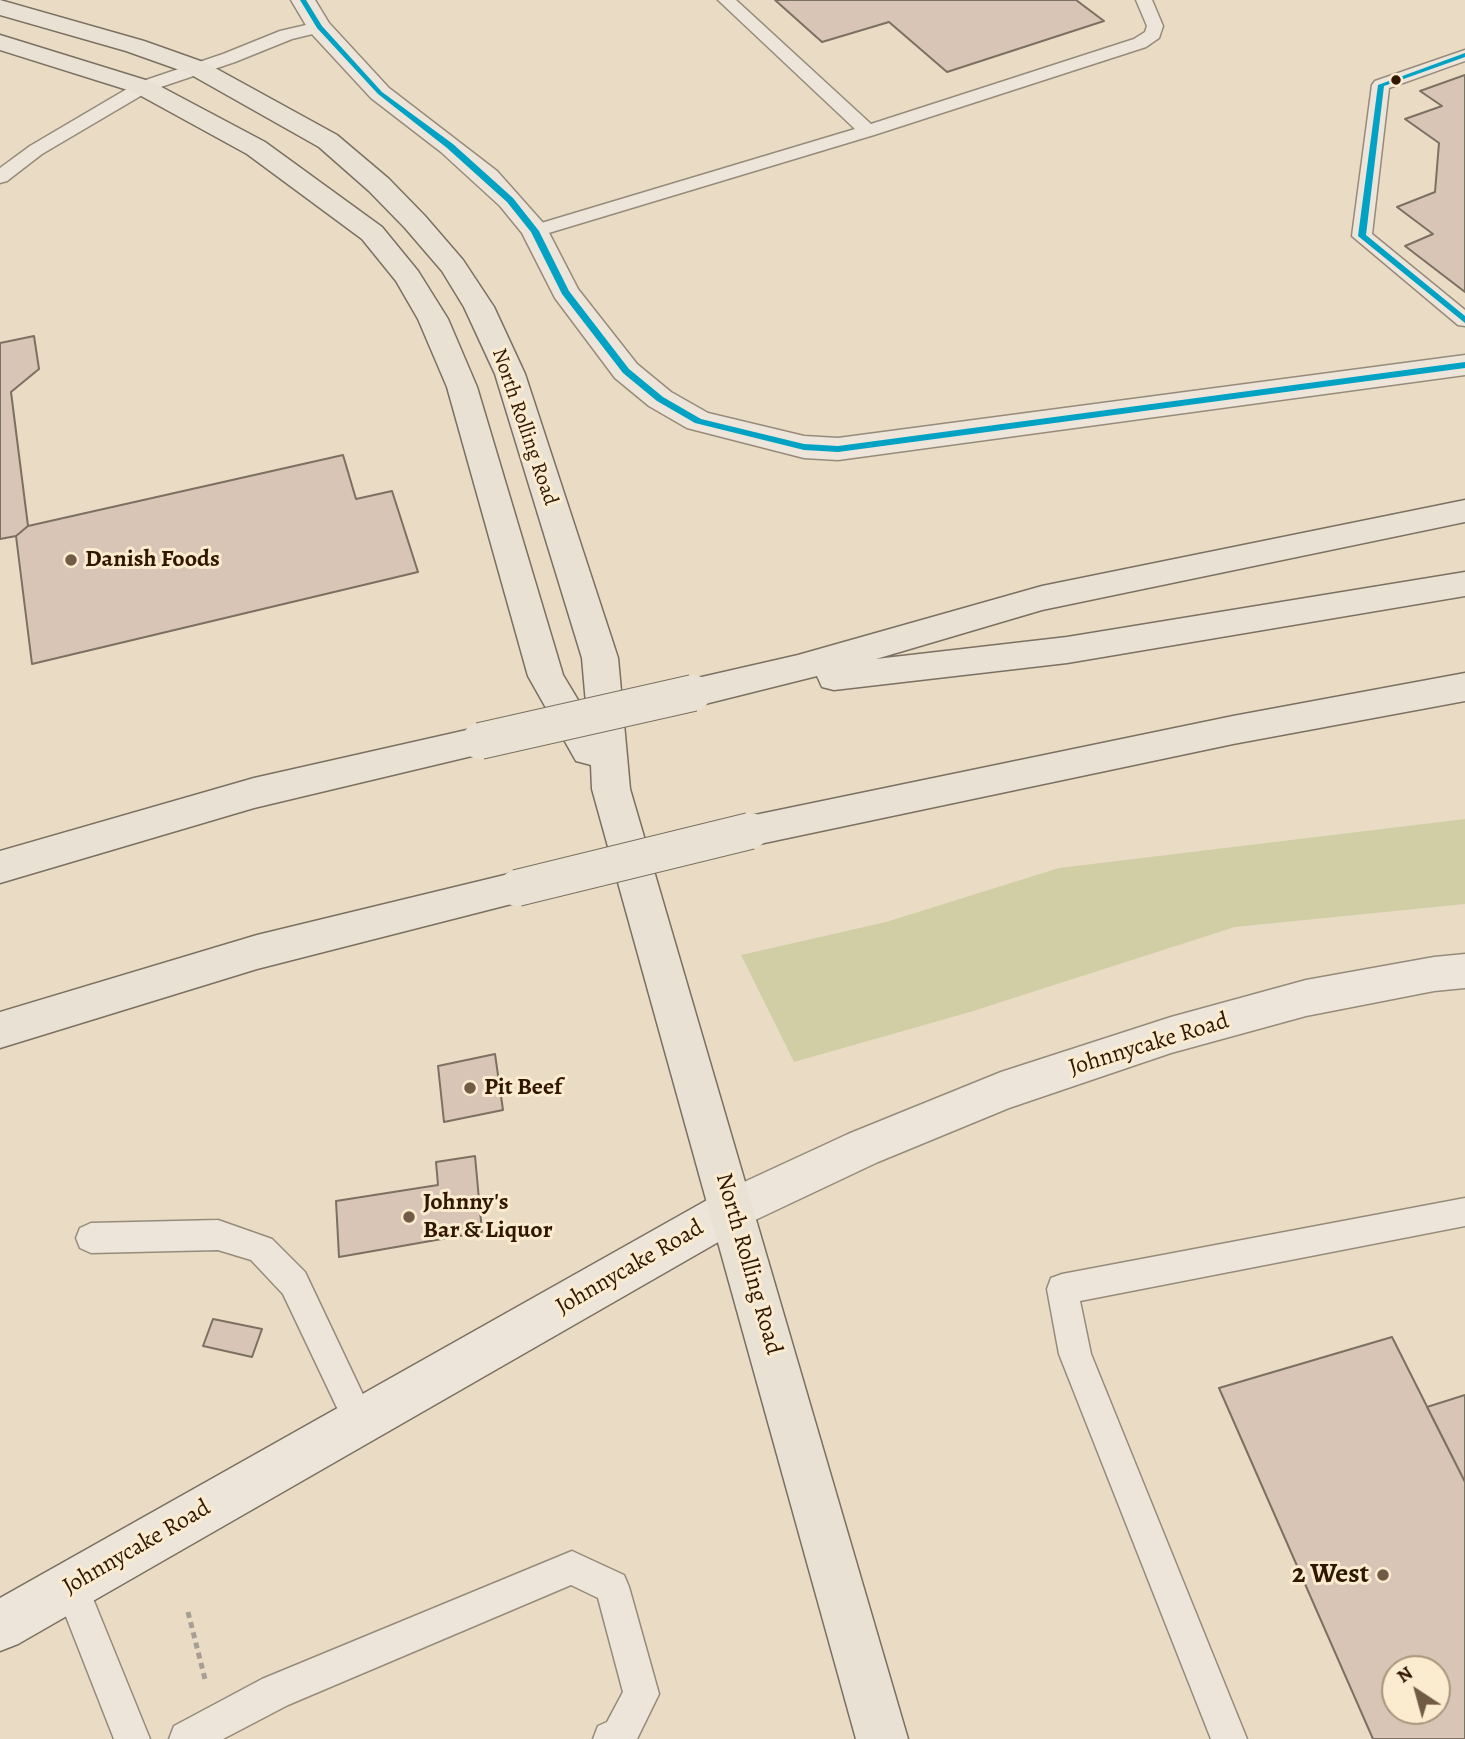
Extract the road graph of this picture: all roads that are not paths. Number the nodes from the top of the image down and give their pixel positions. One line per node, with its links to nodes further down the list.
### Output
1 (303, 0): 5 (street)
2 (726, 0): 10 (lane)
3 (1144, 0): 10 (lane)
4 (0, 7): 8 (main road, North Rolling Road)
5 (319, 27): 8 (lane); 12 (street)
6 (0, 42): 9 (main road, North Rolling Road)
7 (1465, 55): 13 (lane)
8 (197, 68): 9 (lane); 21 (main road, North Rolling Road)
9 (144, 88): 11 (lane); 21 (main road, North Rolling Road)
10 (867, 131): 12 (lane)
11 (0, 177)
12 (535, 231): 14 (street)
13 (1465, 320)
14 (1465, 365)
15 (1465, 511): 18 (main road)
16 (1465, 584): 18 (main road)
17 (1465, 687): 20 (main road)
18 (693, 693): 22 (main road, bridge)
19 (1465, 714): 20 (main road)
20 (1233, 730): 24 (main road, bridge)
21 (611, 789): 25 (main road, North Rolling Road)
22 (0, 867)
23 (1465, 971): 25 (street, Johnnycake Road)
24 (0, 1030)
25 (732, 1210): 28 (street, Johnnycake Road); 34 (main road, North Rolling Road)
26 (1465, 1212): 35 (lane)
27 (91, 1238): 28 (lane)
28 (360, 1422): 29 (street, Johnnycake Road)
29 (71, 1586): 30 (street, Johnnycake Road); 32 (lane)
30 (0, 1626)
31 (202, 1731): 33 (lane)
32 (132, 1739)
33 (611, 1739)
34 (882, 1739)
35 (1229, 1739)

